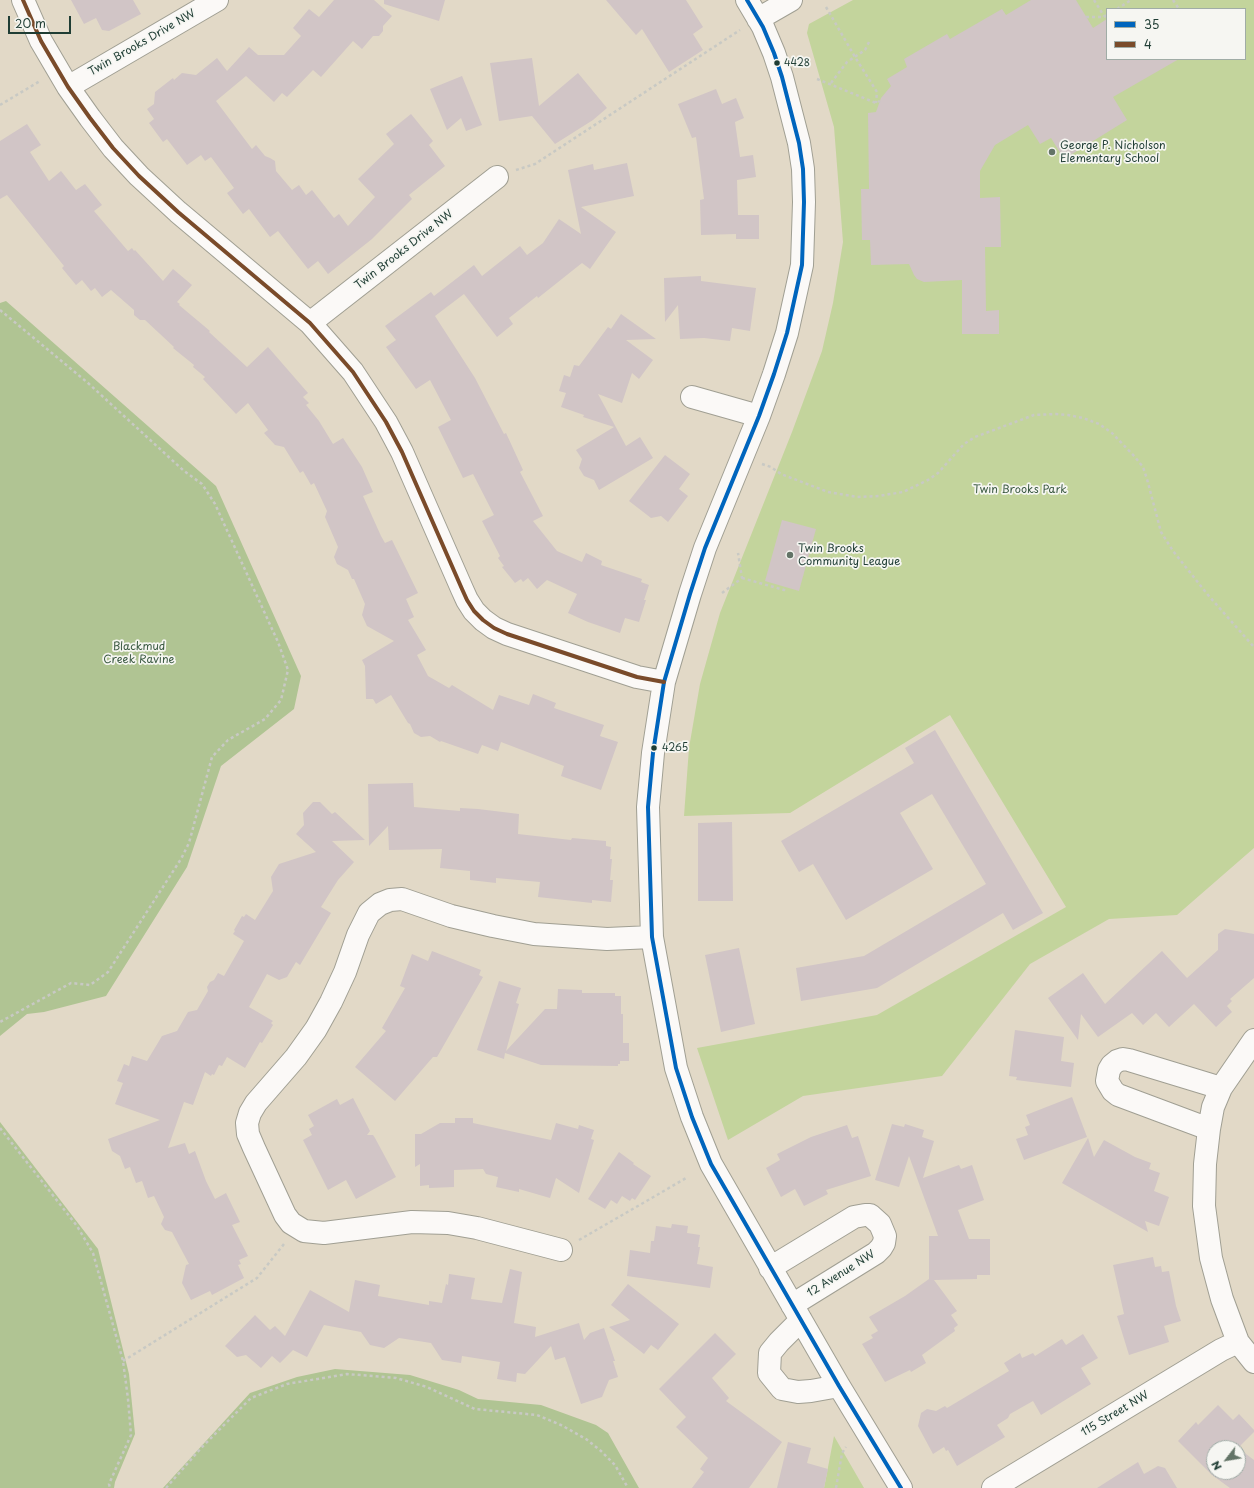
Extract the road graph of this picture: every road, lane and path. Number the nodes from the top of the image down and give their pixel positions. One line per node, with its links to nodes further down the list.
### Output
1 (23, 0): 20 (street)
2 (217, 0): 20 (street, Twin Brooks Drive NW)
3 (747, 0): 13 (street)
4 (791, 0): 13 (street)
5 (1094, 0): 8 (path)
6 (1099, 0): 8 (path)
7 (1131, 0): 10 (path)
8 (1097, 6): 11 (path)
9 (826, 7): 16 (path)
10 (1119, 8)
11 (1106, 16): 12 (path)
12 (1086, 17)
13 (758, 19): 26 (street)
14 (740, 30): 22 (path)
15 (869, 42): 16 (path)
16 (855, 56): 19 (path); 19 (path)
17 (43, 79): 21 (path)
18 (817, 79): 19 (path)
19 (831, 83)
20 (68, 87): 24 (street)
21 (0, 105)
22 (497, 177): 24 (street, Twin Brooks Drive NW)
23 (0, 310): 35 (path)
24 (310, 323): 33 (street)
25 (692, 397): 26 (street)
26 (759, 416): 33 (street)
27 (761, 463): 32 (path)
28 (738, 553): 29 (path)
29 (742, 578): 30 (path); 31 (path)
30 (785, 587)
31 (722, 593)
32 (1254, 647)
33 (664, 682): 34 (street)
34 (652, 937): 41 (street); 43 (street)
35 (0, 1022)
36 (1254, 1040): 37 (street)
37 (1221, 1088): 39 (street); 39 (street)
38 (0, 1128): 46 (path)
39 (1209, 1129): 45 (street)
40 (688, 1177): 42 (path)
41 (297, 1228): 42 (street); 46 (path)
42 (561, 1250)
43 (770, 1268): 44 (street); 44 (street, 12 Avenue NW)
44 (796, 1312): 48 (street); 48 (street, 12 Avenue NW)
45 (1238, 1342): 47 (street); 55 (street, 115 Street NW)
46 (123, 1361): 50 (path)
47 (1254, 1362)
48 (839, 1386): 54 (street)
49 (846, 1447): 53 (path)
50 (110, 1488)
51 (166, 1488): 52 (path)
52 (628, 1488)
53 (836, 1488)
54 (901, 1488)
55 (993, 1488)

